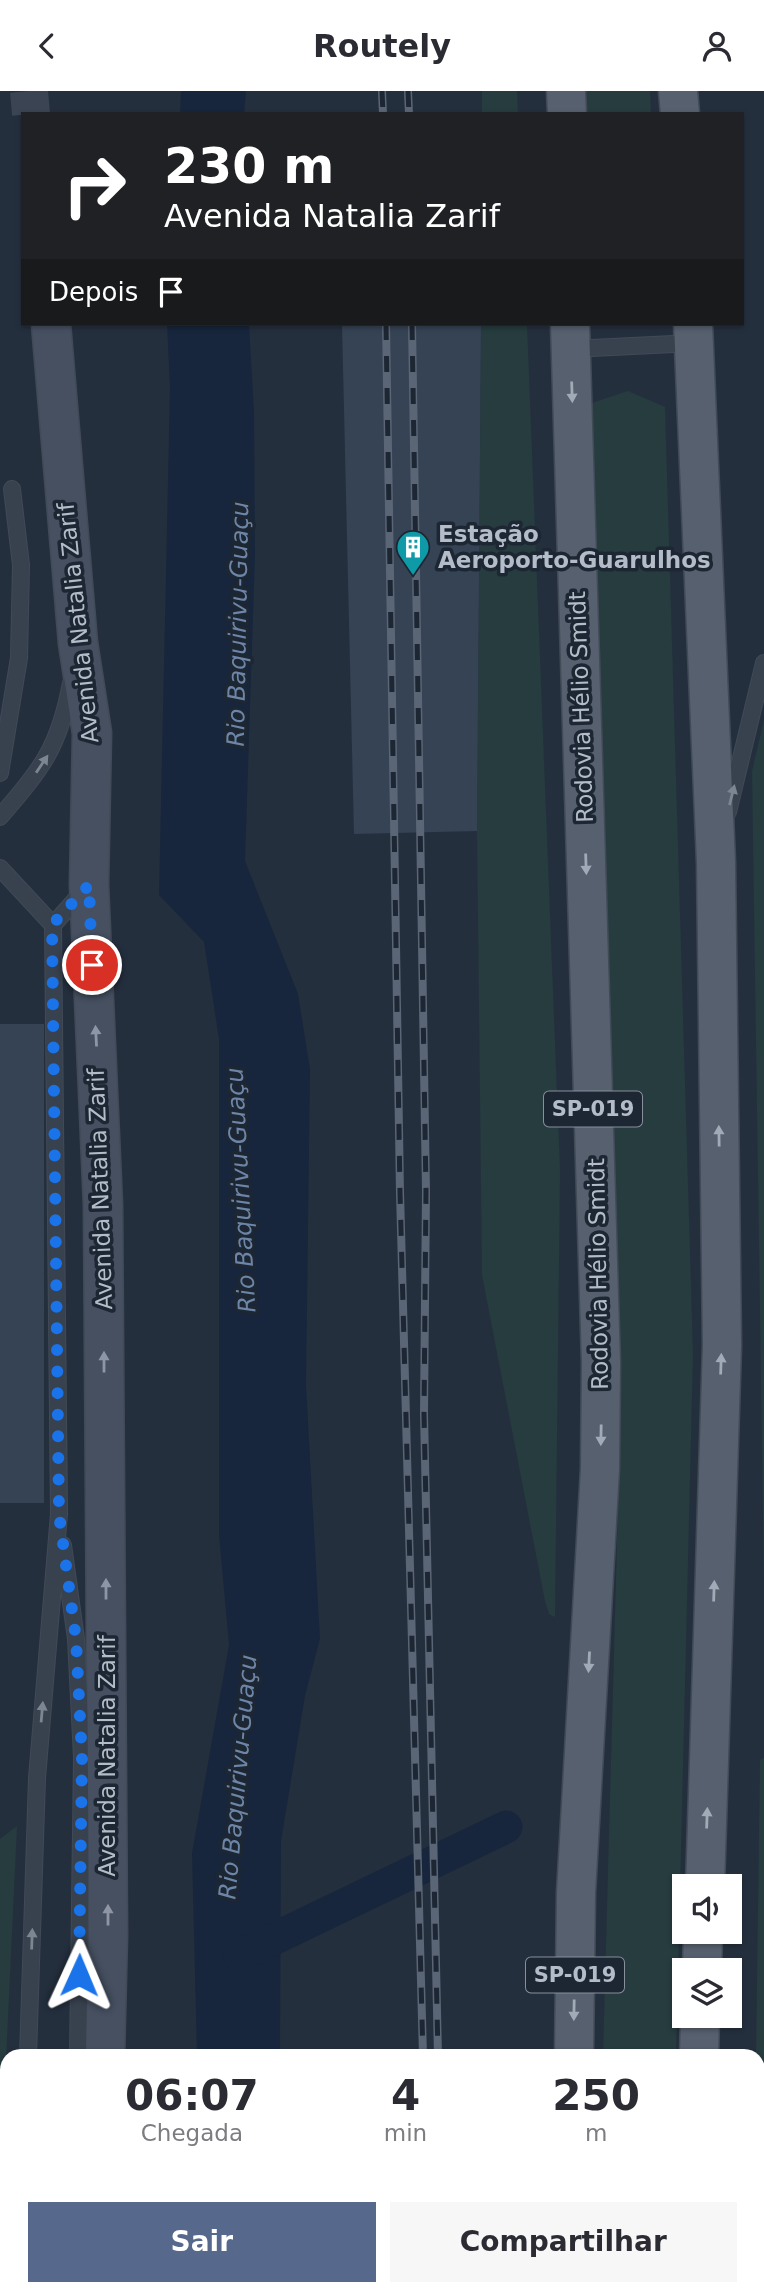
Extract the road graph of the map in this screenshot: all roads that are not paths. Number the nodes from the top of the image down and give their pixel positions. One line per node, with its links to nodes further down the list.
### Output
1 (548, 91): 5 (main road)
2 (566, 91): 6 (main road)
3 (678, 91): 7 (main road)
4 (698, 91): 8 (main road)
5 (549, 112)
6 (567, 112)
7 (680, 112)
8 (699, 112)
9 (51, 326): 13 (main road, Avenida Natalia Zarif)
10 (693, 333): 11 (lane); 17 (main road)
11 (570, 336): 27 (main road, Rodovia Hélio Smidt / SP-019, one-way to 27)
12 (12, 489): 15 (lane)
13 (78, 643): 16 (lane, one-way to 13); 19 (main road, Avenida Natalia Zarif)
14 (764, 663): 17 (lane, one-way to 14)
15 (0, 773)
16 (0, 817)
17 (716, 862): 22 (main road, one-way to 17)
18 (0, 868): 20 (lane)
19 (89, 885): 20 (lane); 26 (main road, Avenida Natalia Zarif, one-way to 19)
20 (52, 925): 21 (lane)
21 (59, 1514): 24 (lane, one-way to 21); 25 (lane)
22 (705, 1874)
23 (700, 2028): 28 (main road)
24 (28, 2049)
25 (78, 2049)
26 (105, 2049)
27 (574, 2049)
28 (699, 2049)

